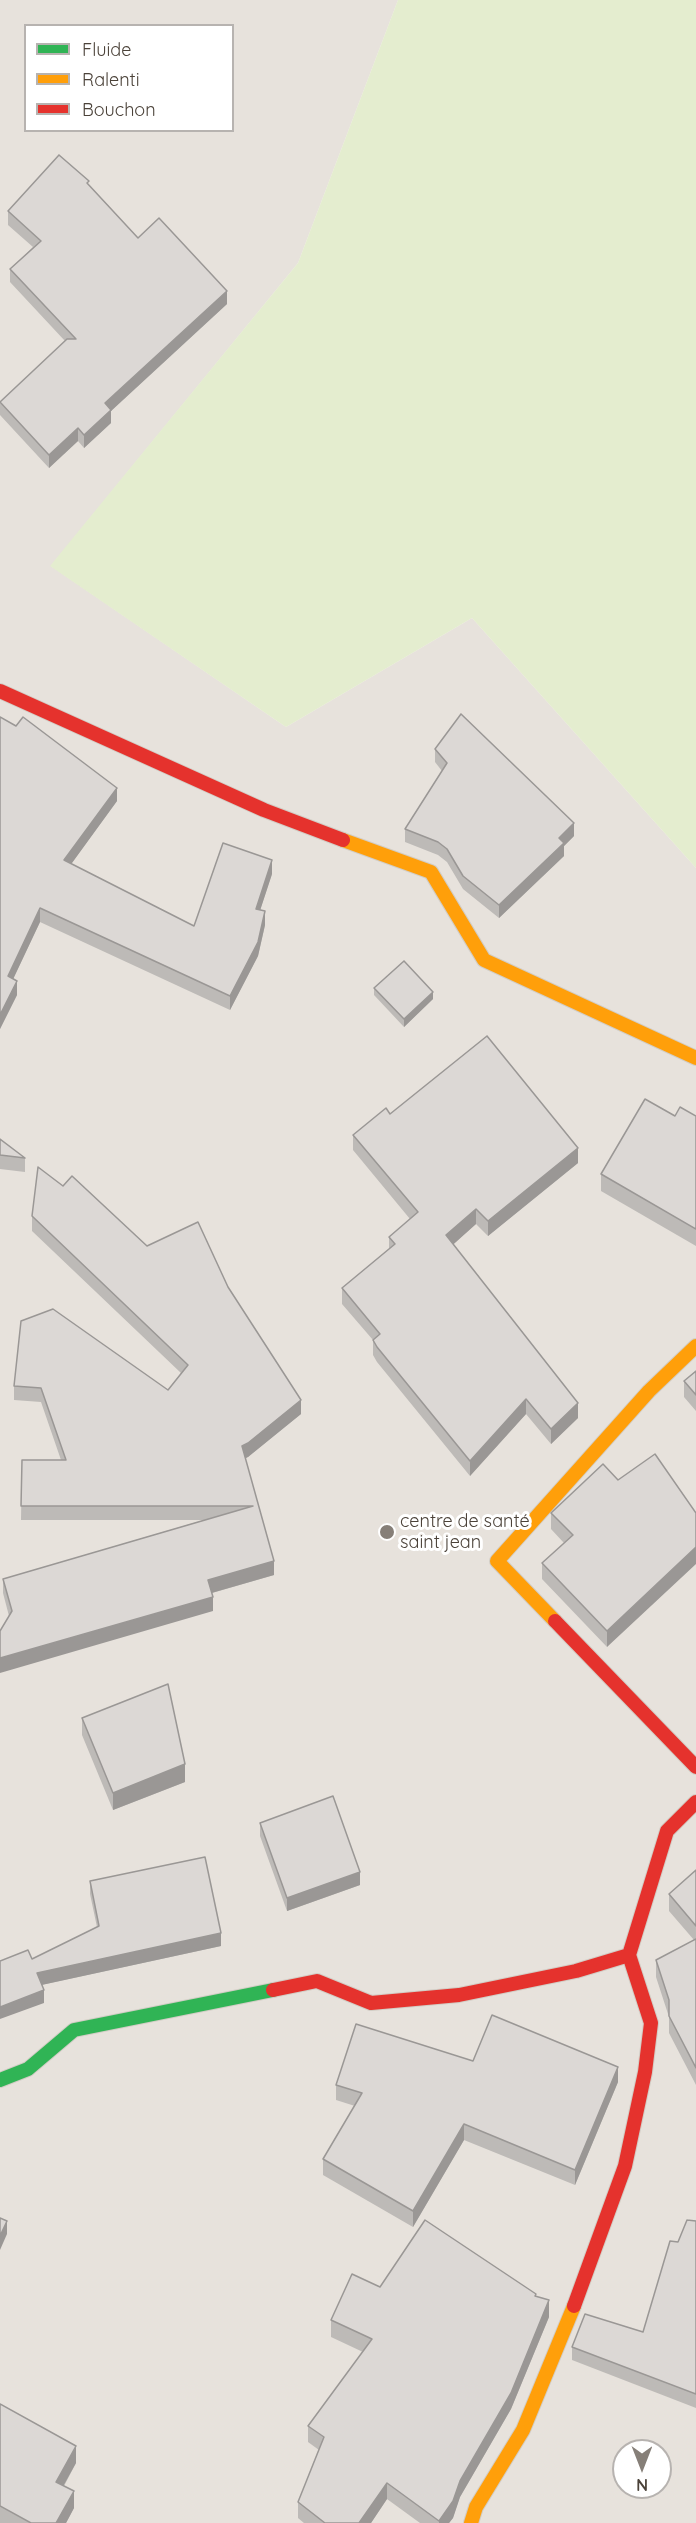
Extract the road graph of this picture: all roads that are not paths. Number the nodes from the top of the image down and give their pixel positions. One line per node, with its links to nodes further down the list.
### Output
1 (0, 691): 2 (street)
2 (696, 1058)
3 (696, 1346): 4 (street)
4 (696, 1767)
5 (696, 1802): 6 (street)
6 (629, 1955): 7 (street); 8 (street)
7 (0, 2080)
8 (471, 2523)

